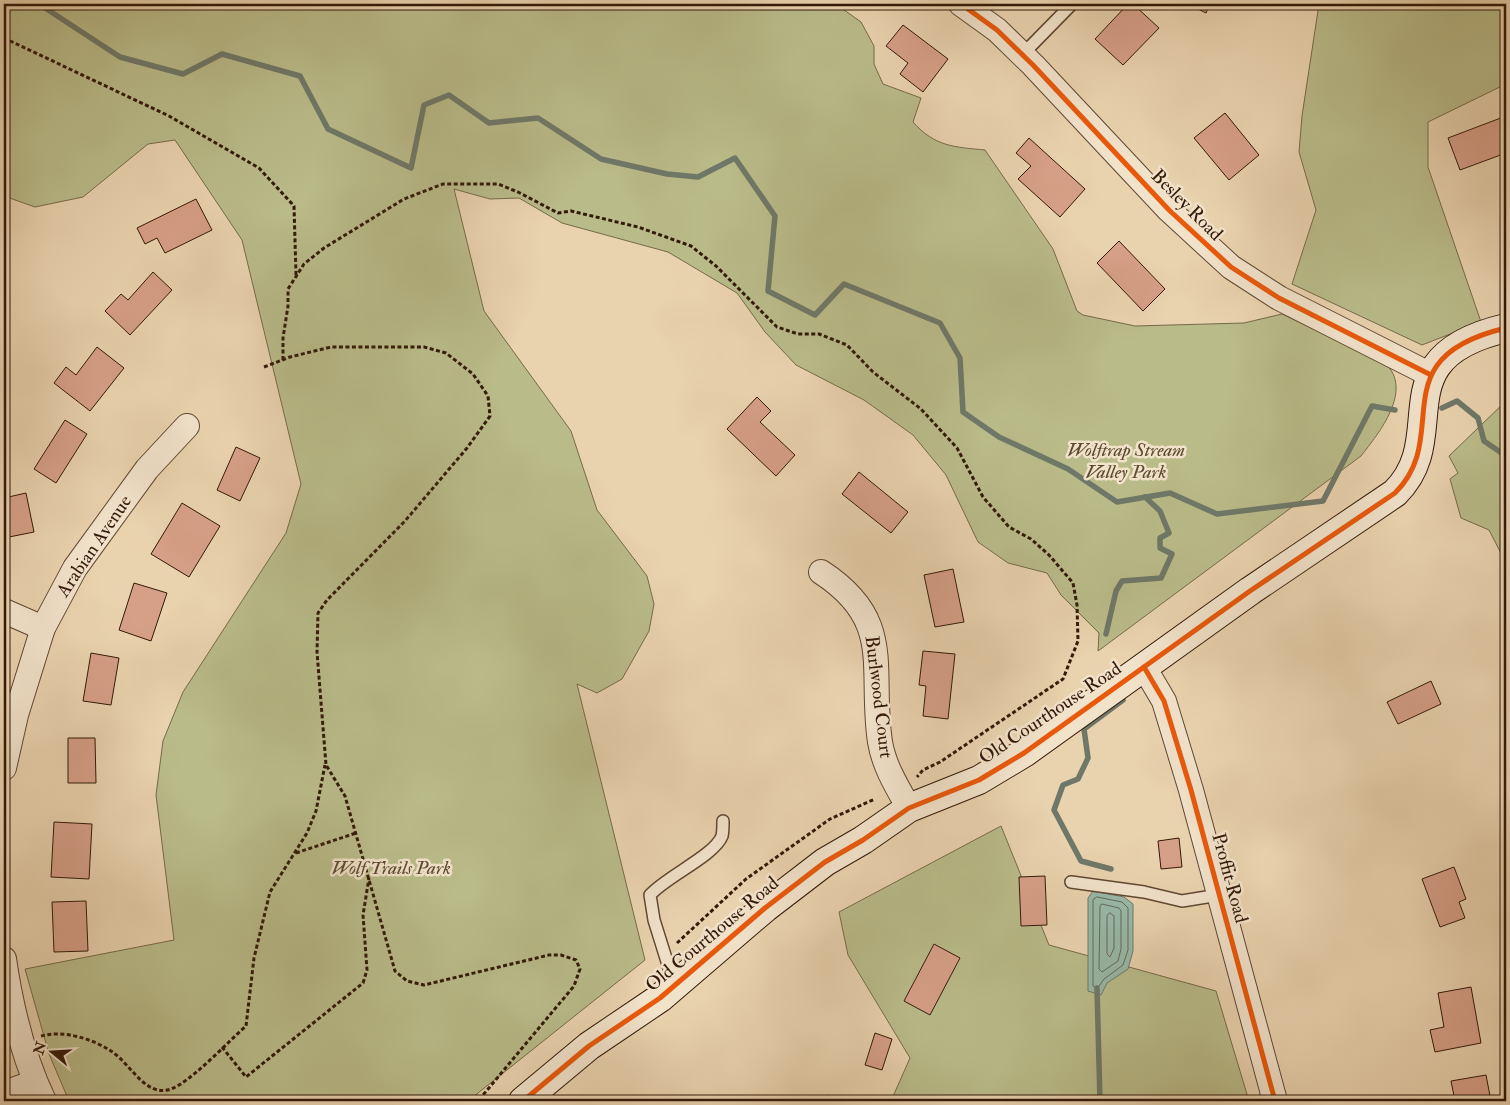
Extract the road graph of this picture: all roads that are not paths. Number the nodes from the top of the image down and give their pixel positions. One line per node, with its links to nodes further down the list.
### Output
1 (960, 4): 3 (street, Besley Road)
2 (1072, 4): 3 (lane)
3 (1022, 55): 5 (street, Besley Road)
4 (1506, 328): 5 (street, Old Courthouse Road)
5 (1431, 375): 10 (street, Old Courthouse Road)
6 (187, 426): 9 (street, Arabian Avenue)
7 (821, 572): 12 (street, Burlwood Court)
8 (4, 611): 9 (street)
9 (43, 628): 11 (street, Arabian Avenue)
10 (1144, 667): 12 (street, Old Courthouse Road); 15 (street, Proffit Road)
11 (4, 768)
12 (909, 808): 17 (street, Old Courthouse Road)
13 (723, 821): 17 (lane)
14 (1071, 882): 15 (lane)
15 (1219, 895): 21 (street, Proffit Road)
16 (4, 959): 18 (street)
17 (674, 986): 20 (street, Old Courthouse Road)
18 (39, 1092): 19 (street)
19 (4, 1093)
20 (523, 1101)
21 (1275, 1101)

